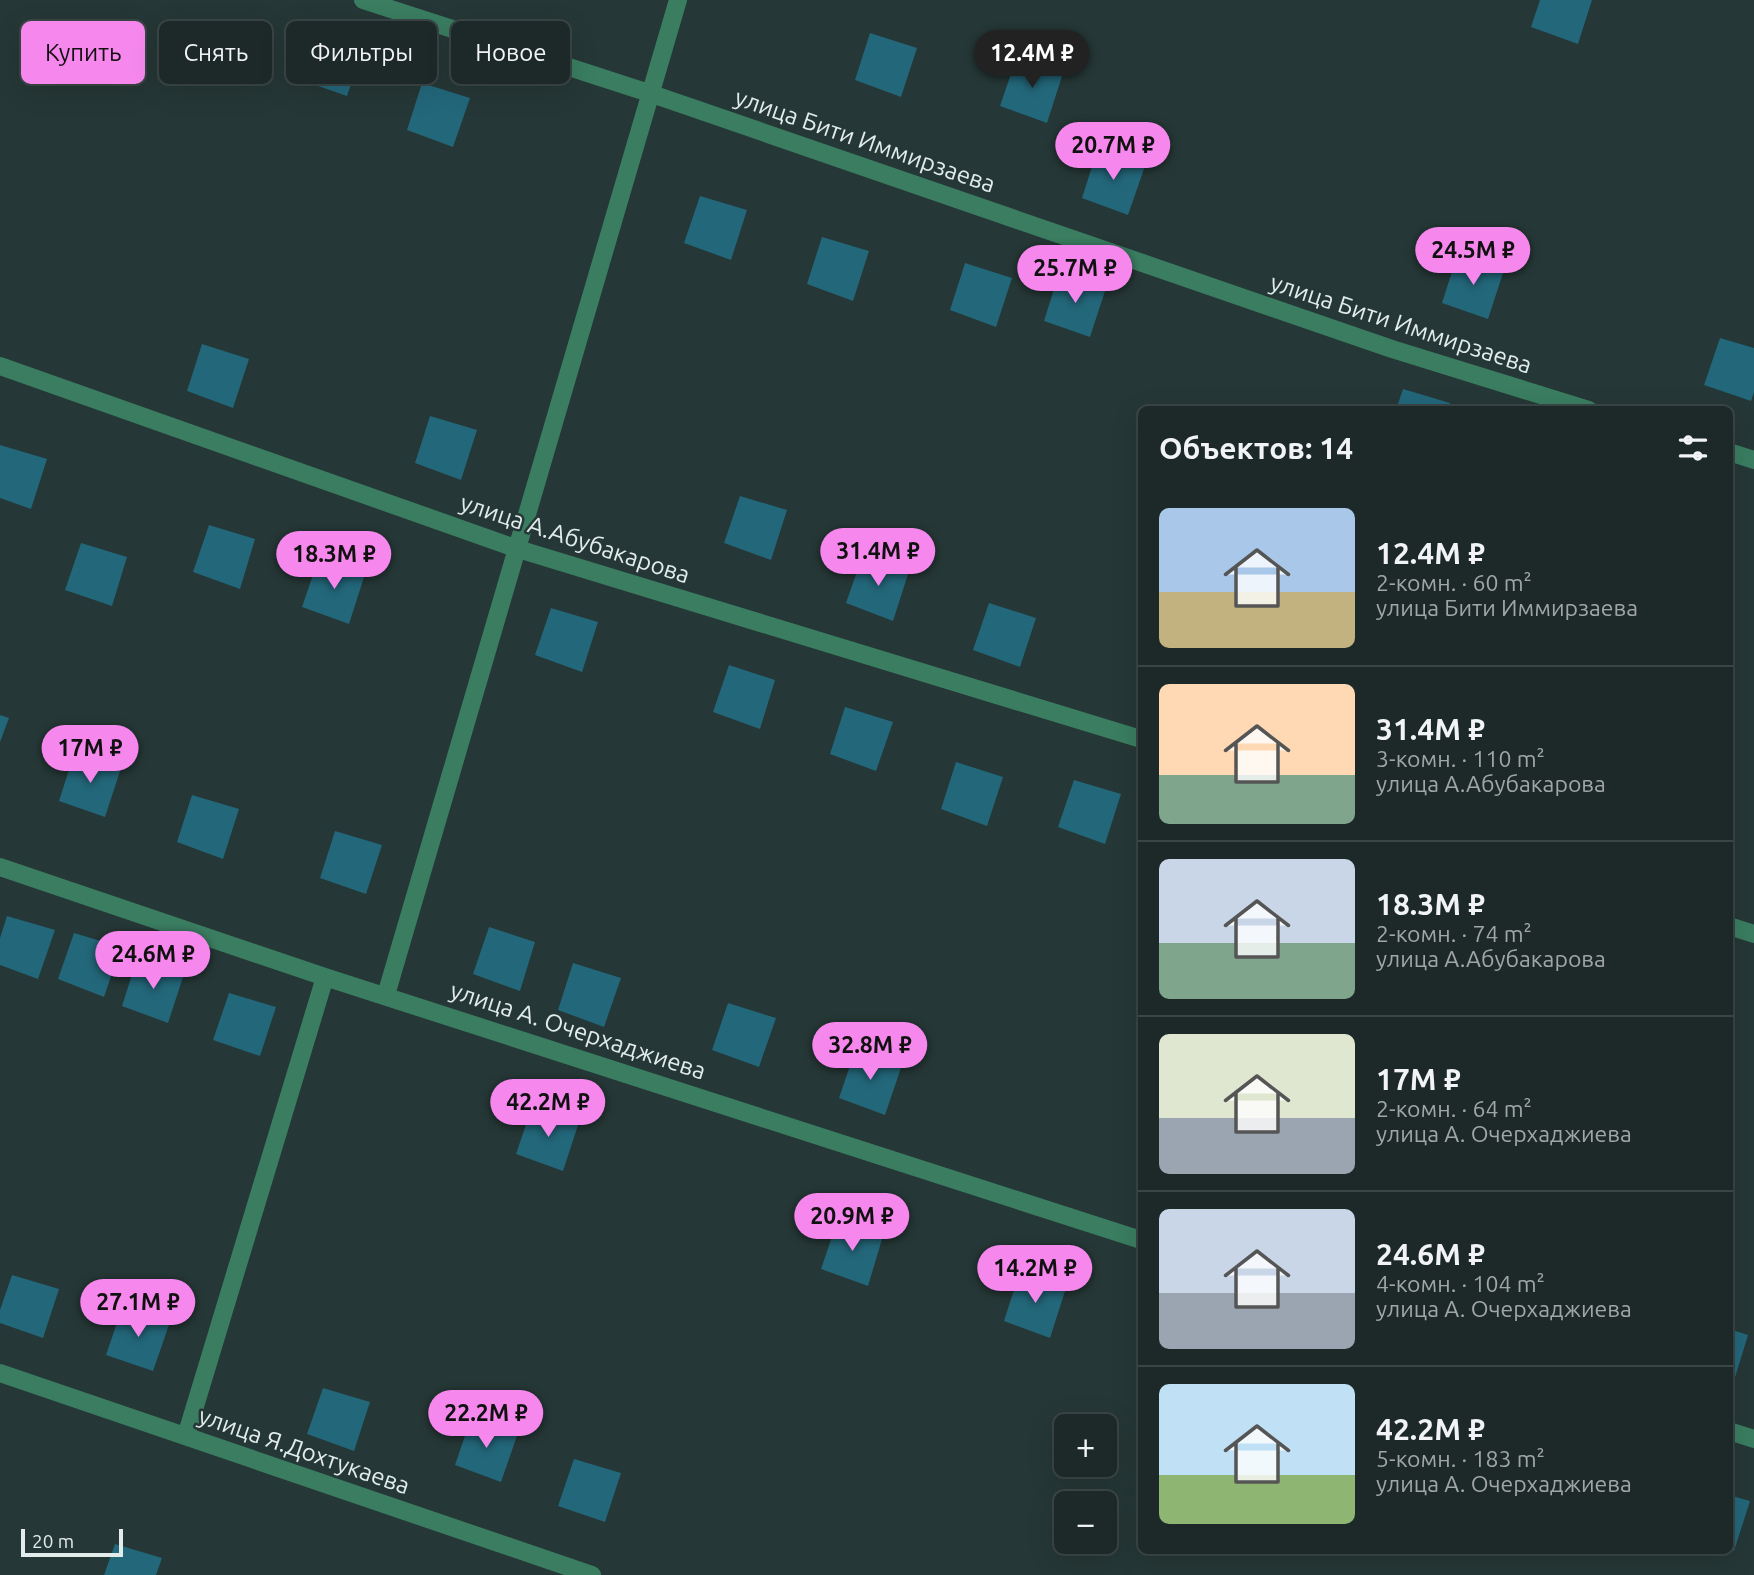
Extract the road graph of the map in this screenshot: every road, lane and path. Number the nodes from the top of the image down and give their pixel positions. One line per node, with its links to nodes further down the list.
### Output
1 (363, 0): 3 (street, улица Бити Иммирзаева)
2 (678, 0): 3 (street)
3 (652, 94): 5 (street, улица Бити Иммирзаева); 8 (street)
4 (0, 366): 8 (street, улица А.Абубакарова)
5 (1576, 406)
6 (1733, 453): 7 (street)
7 (1754, 460)
8 (518, 549): 9 (street, улица А.Абубакарова); 14 (street)
9 (1138, 739)
10 (0, 867): 13 (street, улица А. Очерхаджиева)
11 (1733, 927): 12 (street)
12 (1754, 934)
13 (325, 977): 14 (street, улица А. Очерхаджиева); 18 (street)
14 (386, 995): 15 (street, улица А. Очерхаджиева)
15 (1138, 1239)
16 (0, 1373): 18 (street, улица Я.Дохтукаева)
17 (1733, 1432): 19 (street)
18 (186, 1436): 20 (street, улица Я.Дохтукаева)
19 (1754, 1439)
20 (592, 1575)

